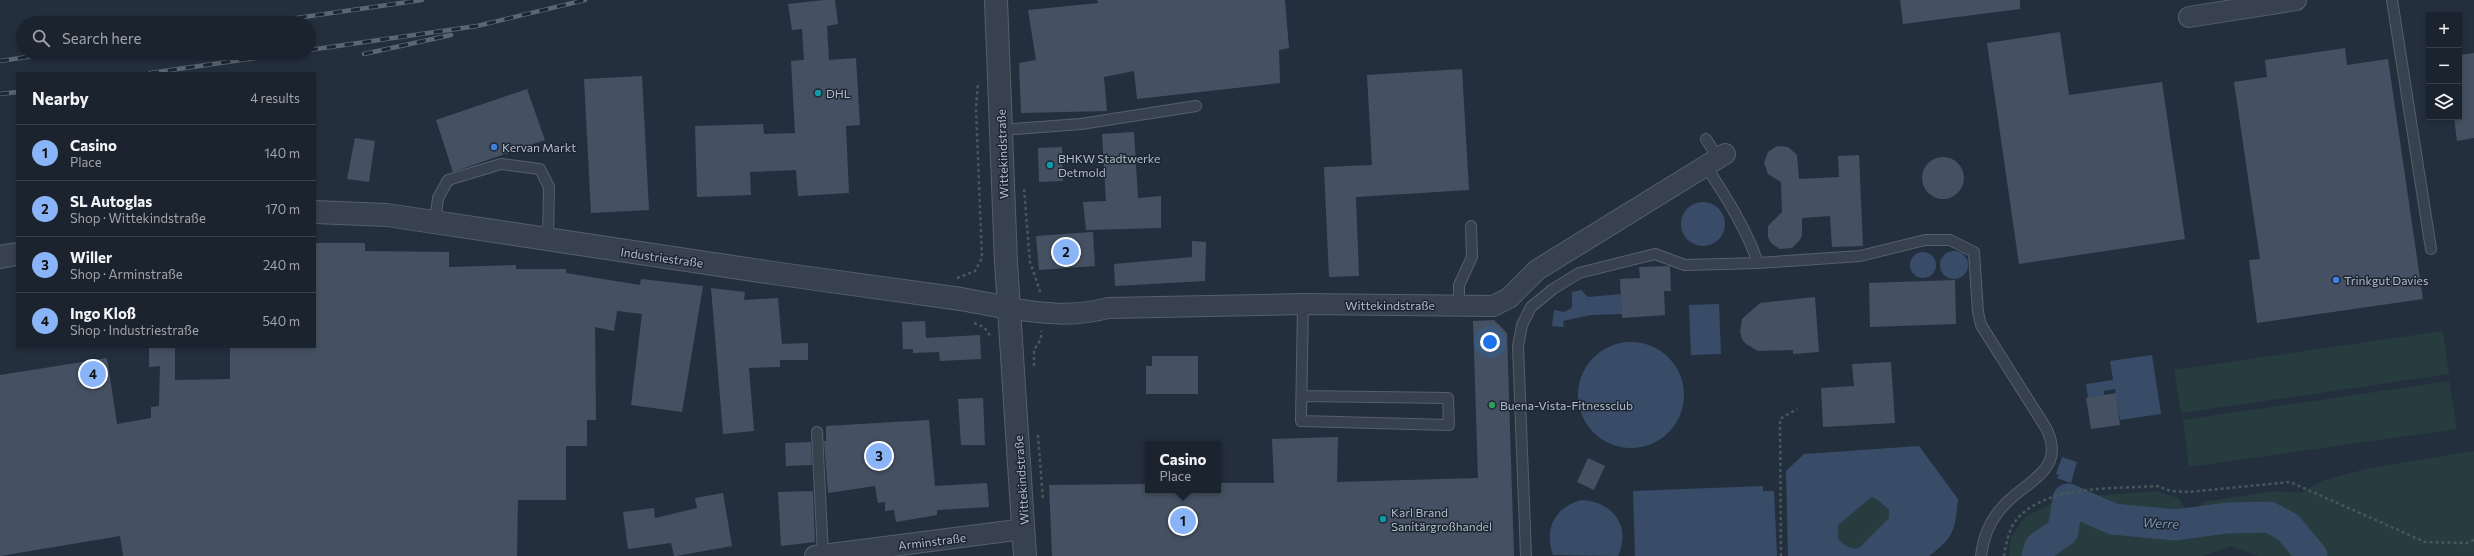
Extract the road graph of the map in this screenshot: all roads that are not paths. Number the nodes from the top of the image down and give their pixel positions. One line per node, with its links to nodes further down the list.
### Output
1 (996, 0): 6 (street, Wittekindstraße)
2 (2296, 0): 4 (street)
3 (2392, 0): 13 (lane)
4 (2189, 17)
5 (1196, 106): 6 (lane)
6 (1001, 130): 19 (street, Wittekindstraße)
7 (1706, 139): 8 (lane)
8 (1716, 159): 16 (lane); 18 (street, Wittekindstraße)
9 (316, 212): 10 (street, Industriestraße)
10 (435, 223): 12 (street, Industriestraße); 12 (lane)
11 (1471, 226): 18 (lane)
12 (548, 240): 19 (street, Industriestraße)
13 (2431, 249)
14 (16, 254): 15 (street)
15 (0, 257)
16 (1758, 263): 25 (lane); 26 (lane)
17 (1303, 304): 18 (street, Wittekindstraße); 19 (street, Wittekindstraße); 20 (lane)
18 (1459, 306)
19 (1009, 308): 22 (street, Wittekindstraße)
20 (1302, 396): 20 (lane)
21 (817, 432): 23 (lane)
22 (1024, 529): 23 (street, Arminstraße); 24 (street, Wittekindstraße)
23 (819, 555)
24 (1025, 556)
25 (1526, 556)
26 (1981, 556)

